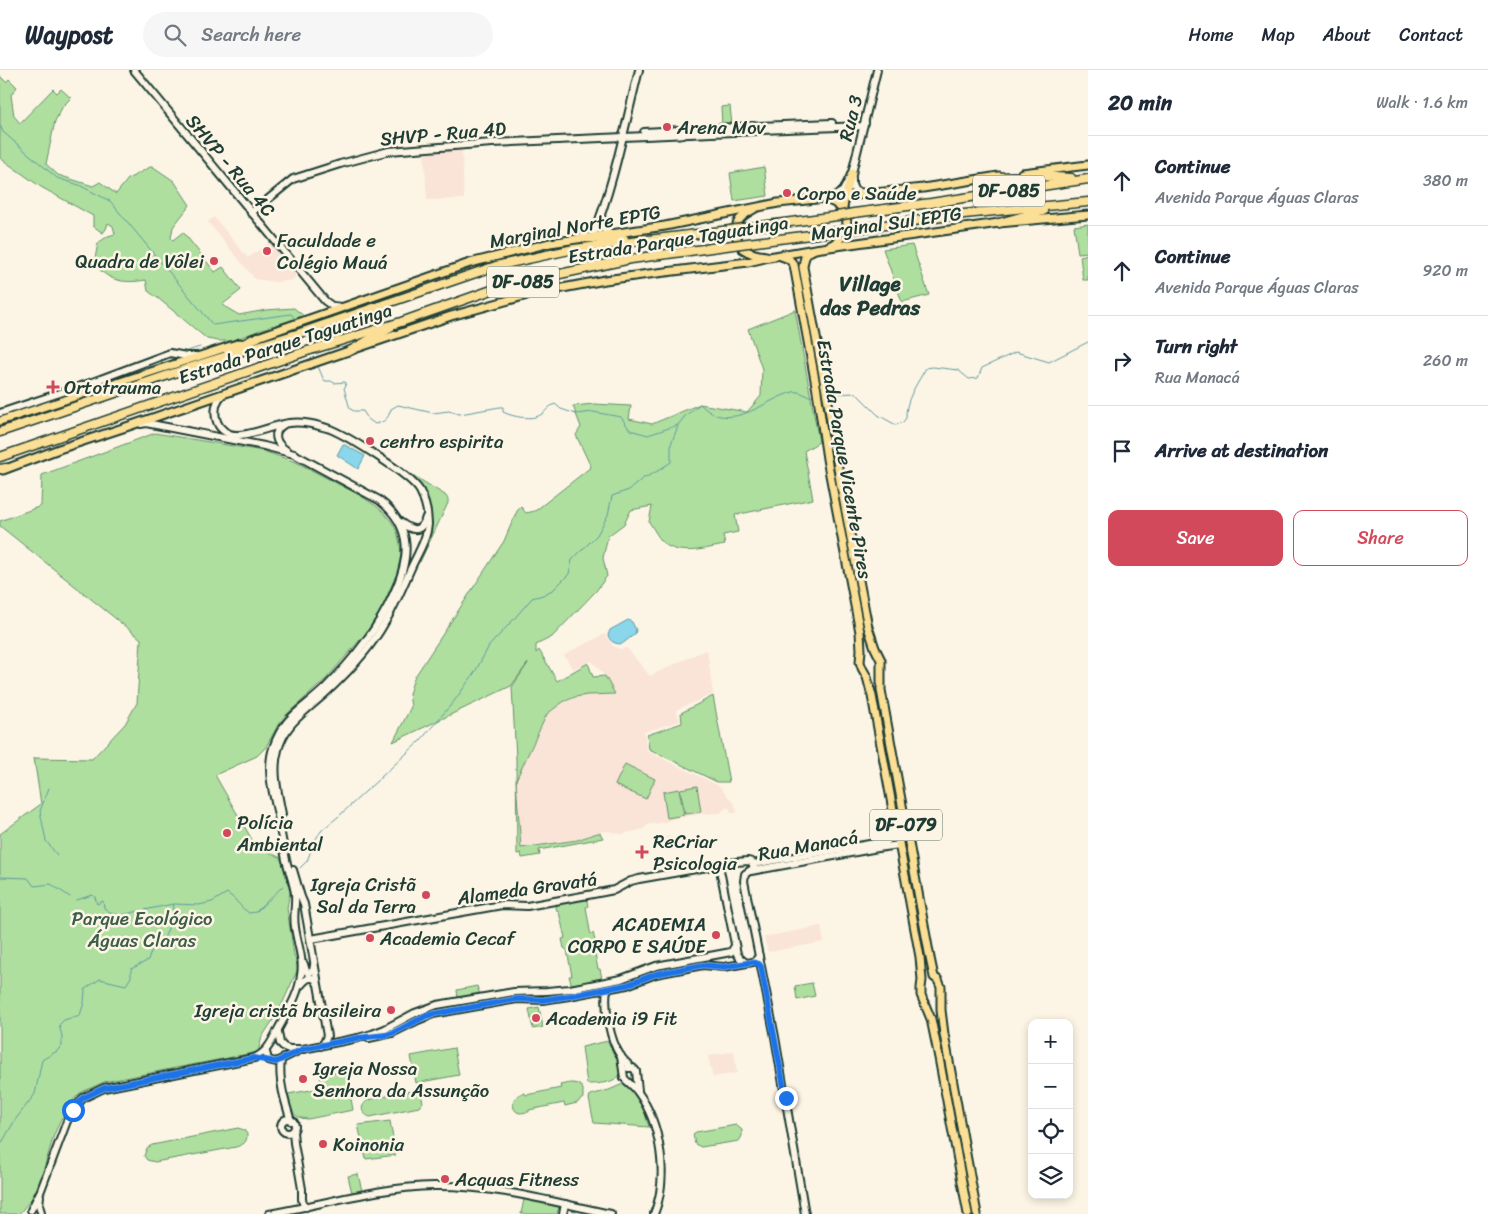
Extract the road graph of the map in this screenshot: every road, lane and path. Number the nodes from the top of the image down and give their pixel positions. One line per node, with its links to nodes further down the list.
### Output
1 (134, 70): 18 (street, SHVP - Rua 4C)
2 (638, 70): 5 (street)
3 (877, 70): 4 (street, Rua 3)
4 (865, 123): 5 (street, SHVP - Rua 4D); 7 (street, Rua 3)
5 (623, 136): 18 (street, SHVP - Rua 4D); 19 (street)
6 (1088, 165): 8 (main road, Marginal Norte EPTG)
7 (852, 173): 10 (street); 11 (main road); 12 (street, Rua 3)
8 (995, 177): 9 (highway); 10 (main road, Marginal Norte EPTG)
9 (1087, 179): 17 (highway, Estrada Parque Taguatinga / DF-085, bridge)
10 (875, 194): 11 (main road, Marginal Norte EPTG)
11 (845, 196): 12 (main road, Marginal Norte EPTG); 17 (main road)
12 (829, 197): 13 (main road, Marginal Norte EPTG)
13 (819, 198): 16 (main road, Marginal Norte EPTG); 17 (main road)
14 (1088, 202): 15 (highway, Estrada Parque Taguatinga / DF-085)
15 (1078, 204): 21 (highway); 32 (highway, Estrada Parque Taguatinga / DF-085, bridge)
16 (761, 206): 22 (main road, Marginal Norte EPTG); 28 (main road)
17 (840, 212): 25 (highway, Estrada Parque Taguatinga / DF-085, bridge); 26 (main road)
18 (251, 213): 29 (street, SHVP - Rua 4C)
19 (602, 214): 22 (street); 23 (street)
20 (1088, 215): 21 (main road, Marginal Sul EPTG)
21 (999, 224): 26 (main road, Marginal Sul EPTG)
22 (611, 234): 23 (main road, Marginal Norte EPTG)
23 (593, 236): 24 (main road, Marginal Norte EPTG)
24 (581, 238): 25 (highway); 30 (main road, Marginal Norte EPTG)
25 (651, 240): 35 (highway, Estrada Parque Taguatinga / DF-085)
26 (819, 248): 27 (main road, Marginal Sul EPTG); 45 (main road, Estrada Parque Vicente Pires / DF-079)
27 (777, 255): 28 (main road, Marginal Sul EPTG); 46 (main road, Estrada Parque Vicente Pires / DF-079)
28 (769, 257): 34 (main road, Marginal Sul EPTG)
29 (325, 301): 30 (street, SHVP - Rua 4C); 31 (street)
30 (341, 307): 31 (main road, Marginal Norte EPTG)
31 (319, 316): 33 (main road, Marginal Norte EPTG)
32 (401, 322): 34 (highway); 43 (highway, Estrada Parque Taguatinga / DF-085)
33 (258, 337): 35 (highway)
34 (350, 351): 36 (main road, Marginal Sul EPTG)
35 (200, 360): 37 (street); 38 (main road); 41 (highway, Estrada Parque Taguatinga / DF-085)
36 (223, 394): 39 (street); 40 (main road, Marginal Sul EPTG)
37 (0, 413)
38 (0, 420)
39 (289, 423): 42 (street); 47 (street)
40 (129, 426): 42 (street); 44 (main road, Marginal Sul EPTG)
41 (0, 432)
42 (294, 454): 48 (street)
43 (0, 457)
44 (2, 469)
45 (839, 470): 46 (main road); 49 (main road, Estrada Parque Vicente Pires / DF-079)
46 (829, 471): 50 (main road, Estrada Parque Vicente Pires / DF-079)
47 (427, 515): 48 (street); 57 (street)
48 (397, 520): 58 (street)
49 (875, 648): 50 (main road); 51 (main road, DF-079)
50 (862, 650): 52 (main road, DF-079)
51 (880, 674): 52 (main road); 70 (main road, DF-079)
52 (868, 678): 53 (main road, DF-079)
53 (897, 833): 54 (main road, DF-079); 56 (street, Rua Manacá)
54 (899, 845): 56 (street, Rua Manacá); 71 (main road, DF-079)
55 (719, 865): 56 (street, Alameda Gravatá); 59 (street, Alameda Gravatá); 60 (street)
56 (751, 869): 63 (street, Rua Manacá)
57 (307, 925): 58 (street); 59 (street)
58 (295, 927): 61 (street)
59 (311, 939): 64 (street)
60 (735, 946): 62 (street); 66 (street)
61 (300, 953): 64 (street); 75 (street)
62 (728, 953): 65 (street); 67 (street)
63 (759, 956): 66 (street); 68 (street, Rua Manacá)
64 (315, 959): 72 (street)
65 (670, 963): 69 (street); 77 (street)
66 (750, 963): 67 (street); 68 (street)
67 (730, 966): 69 (street)
68 (761, 967): 113 (street, Rua Manacá)
69 (672, 970): 73 (street)
70 (934, 977): 71 (main road); 78 (main road, DF-079)
71 (922, 980): 79 (main road, DF-079)
72 (320, 989): 75 (street); 82 (street)
73 (606, 989): 74 (street); 76 (street)
74 (599, 991): 76 (street); 80 (street)
75 (296, 994): 81 (street)
76 (605, 999): 88 (street)
77 (455, 1002): 80 (street); 83 (street)
78 (941, 1003): 79 (main road); 115 (main road, DF-079)
79 (927, 1007): 114 (main road, DF-079)
80 (457, 1010): 83 (street)
81 (278, 1030): 86 (street); 87 (street)
82 (327, 1036): 84 (street); 85 (street)
83 (358, 1038): 84 (street)
84 (342, 1042): 85 (street)
85 (321, 1046): 86 (street)
86 (303, 1049): 90 (street)
87 (266, 1052): 89 (street); 91 (street)
88 (621, 1056): 92 (street); 93 (street)
89 (254, 1058): 91 (street); 104 (street)
90 (281, 1060): 91 (street); 94 (street)
91 (270, 1061): 94 (street)
92 (631, 1067): 93 (street); 95 (street)
93 (624, 1071): 96 (street)
94 (280, 1074): 98 (street)
95 (637, 1078): 96 (street); 97 (street)
96 (630, 1082): 97 (street)
97 (638, 1092): 107 (street)
98 (287, 1109): 99 (street); 100 (street)
99 (291, 1121): 100 (street); 101 (street)
100 (284, 1122): 102 (street)
101 (293, 1131): 102 (street); 103 (street)
102 (286, 1132): 103 (street)
103 (294, 1143): 106 (street)
104 (41, 1190): 108 (street); 109 (street)
105 (565, 1204): 106 (street); 111 (street); 112 (street)
106 (306, 1210): 110 (street)
107 (655, 1212)
108 (29, 1213): 109 (street)
109 (41, 1213)
110 (269, 1214)
111 (563, 1214)
112 (611, 1214)
113 (805, 1214)
114 (968, 1214)
115 (977, 1214)

